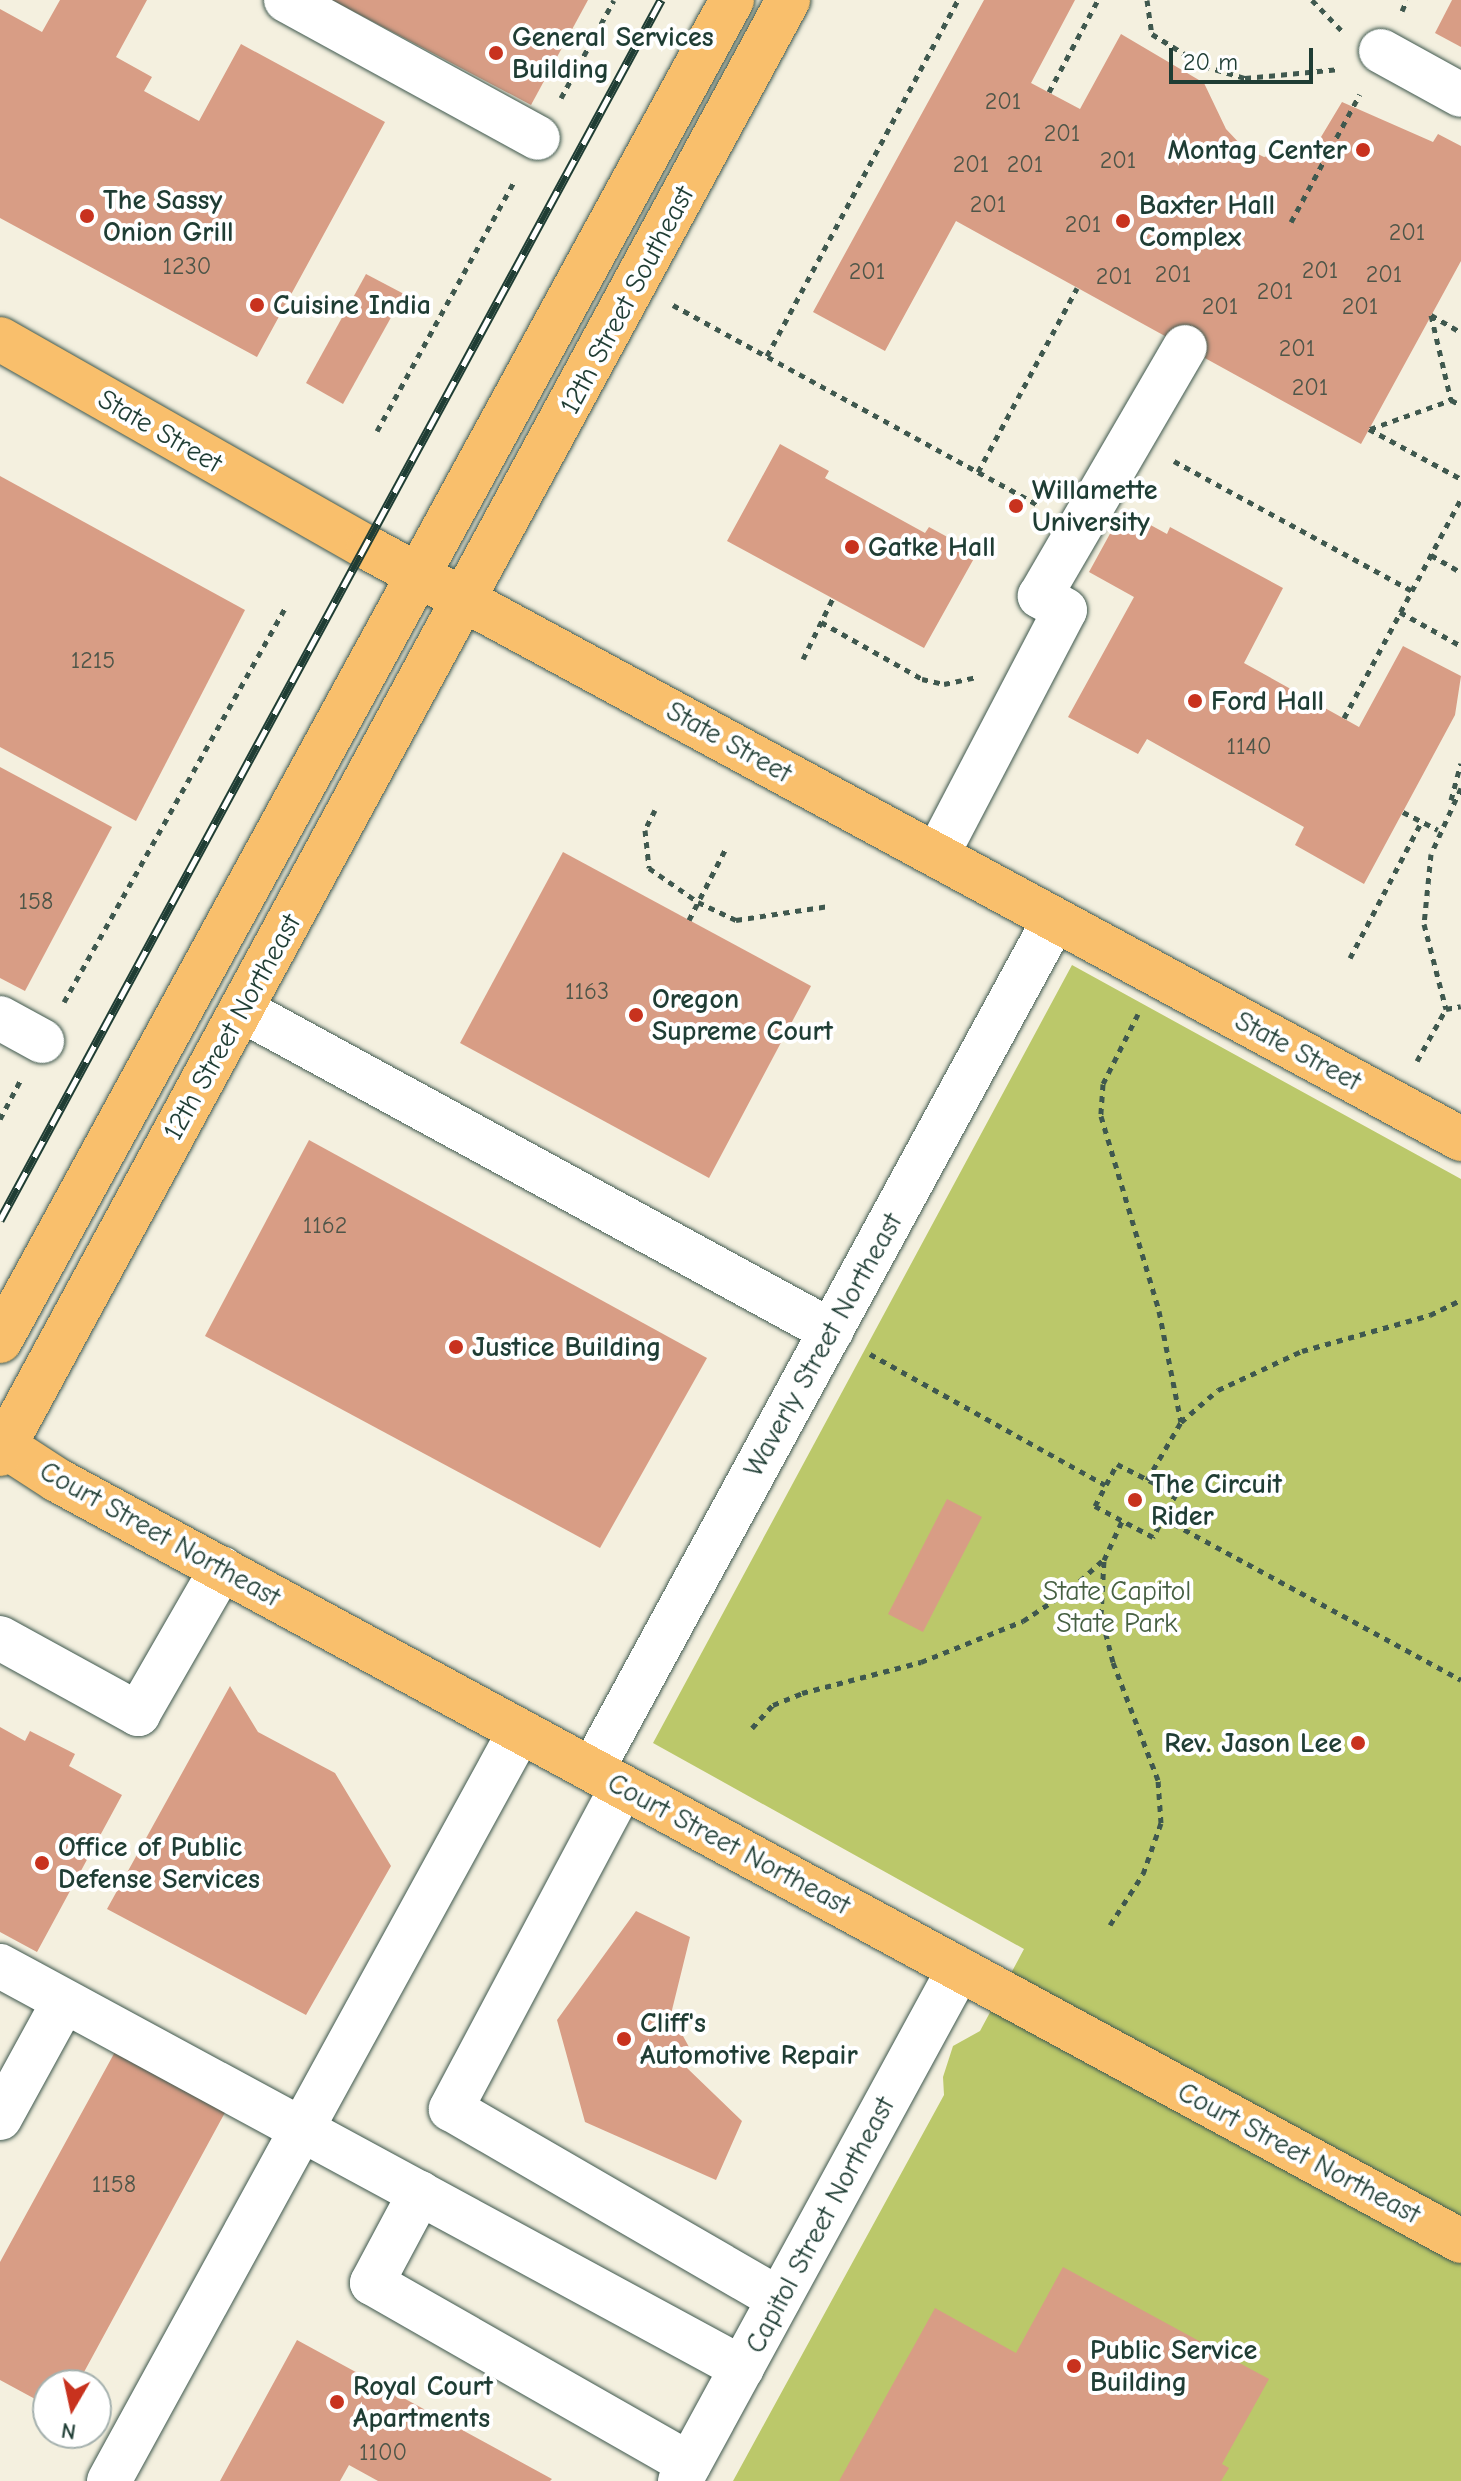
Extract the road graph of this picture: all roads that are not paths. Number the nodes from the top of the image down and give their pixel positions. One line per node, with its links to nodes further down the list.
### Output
1 (286, 0): 6 (street)
2 (732, 0): 9 (main road, 12th Street Southeast)
3 (788, 0): 10 (main road, 12th Street Southeast)
4 (1377, 72): 5 (street)
5 (1461, 95)
6 (538, 138)
7 (1, 341): 9 (main road, State Street)
8 (1185, 347): 11 (street)
9 (420, 576): 10 (main road, State Street); 18 (main road, 12th Street Northeast)
10 (467, 601): 11 (main road, State Street); 13 (main road, 12th Street Northeast)
11 (937, 855): 12 (main road, State Street)
12 (1054, 920): 16 (main road, State Street); 17 (street, Waverly Street Northeast)
13 (242, 1010): 17 (street); 19 (main road, 12th Street Northeast)
14 (0, 1018): 15 (street)
15 (42, 1041)
16 (1461, 1139)
17 (831, 1331): 23 (street, Waverly Street Northeast)
18 (0, 1341)
19 (1, 1447): 20 (main road, Court Street Northeast)
20 (222, 1568): 21 (street); 22 (main road, Court Street Northeast)
21 (0, 1638)
22 (520, 1731): 23 (main road, Court Street Northeast); 28 (street)
23 (607, 1778): 25 (main road, Court Street Northeast); 31 (street, Waverly Street Northeast)
24 (0, 1966): 26 (street)
25 (959, 1969): 30 (main road, Court Street Northeast); 31 (street, Capitol Street Northeast)
26 (64, 2001): 27 (street); 28 (street)
27 (0, 2118)
28 (303, 2130): 29 (street); 34 (street)
29 (420, 2193): 32 (street); 33 (street)
30 (1461, 2241)
31 (779, 2299): 32 (street, Capitol Street Northeast)
32 (742, 2368): 33 (street, Capitol Street Northeast)
33 (685, 2472)
34 (109, 2481)

